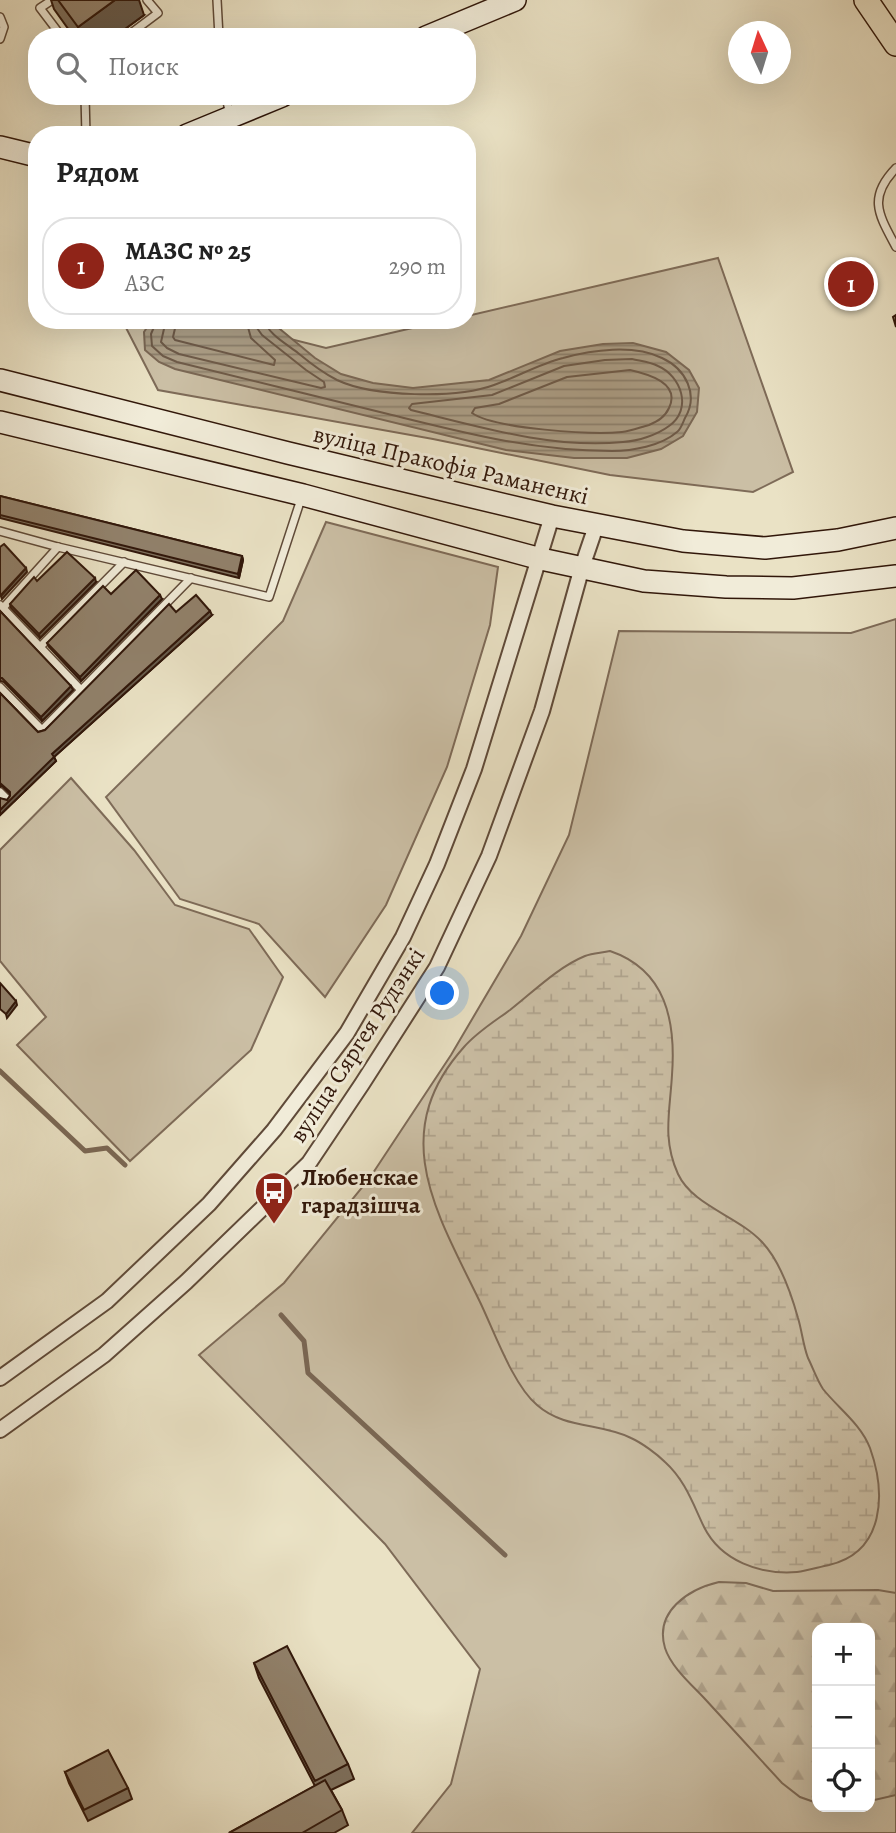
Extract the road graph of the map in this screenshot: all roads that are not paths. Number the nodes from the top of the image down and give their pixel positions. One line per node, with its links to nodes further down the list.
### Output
1 (52, 0): 7 (lane)
2 (147, 0): 8 (lane)
3 (217, 0): 9 (lane)
4 (514, 0): 10 (street)
5 (866, 0): 12 (main road)
6 (0, 17): 11 (lane)
7 (55, 28)
8 (138, 28)
9 (219, 28)
10 (447, 28)
11 (0, 39)
12 (896, 44)
13 (85, 105): 17 (lane)
14 (228, 105): 16 (lane)
15 (261, 105): 16 (street)
16 (230, 118): 18 (street)
17 (86, 126)
18 (210, 126)
19 (0, 147): 20 (street)
20 (28, 154)
21 (896, 168): 22 (lane)
22 (896, 247)
23 (0, 380): 26 (street, вуліца Пракофія Раманенкі)
24 (0, 422): 25 (street)
25 (303, 495): 31 (street); 35 (lane)
26 (552, 516): 27 (street, вуліца Пракофія Раманенкі); 31 (street, вуліца Сяргея Рудэнкі)
27 (596, 526): 28 (street, вуліца Пракофія Раманенкі); 33 (street, вуліца Сяргея Рудэнкі)
28 (896, 528)
29 (0, 531): 30 (lane)
30 (58, 547): 32 (lane); 36 (lane)
31 (541, 559): 33 (street); 40 (street, вуліца Сяргея Рудэнкі)
32 (124, 562): 35 (lane); 37 (lane)
33 (582, 567): 34 (street); 41 (street, вуліца Сяргея Рудэнкі)
34 (896, 576)
35 (191, 578): 39 (lane)
36 (2, 606): 37 (lane)
37 (40, 647): 39 (lane)
38 (0, 687): 39 (lane)
39 (81, 690)
40 (0, 1378)
41 (0, 1430)

